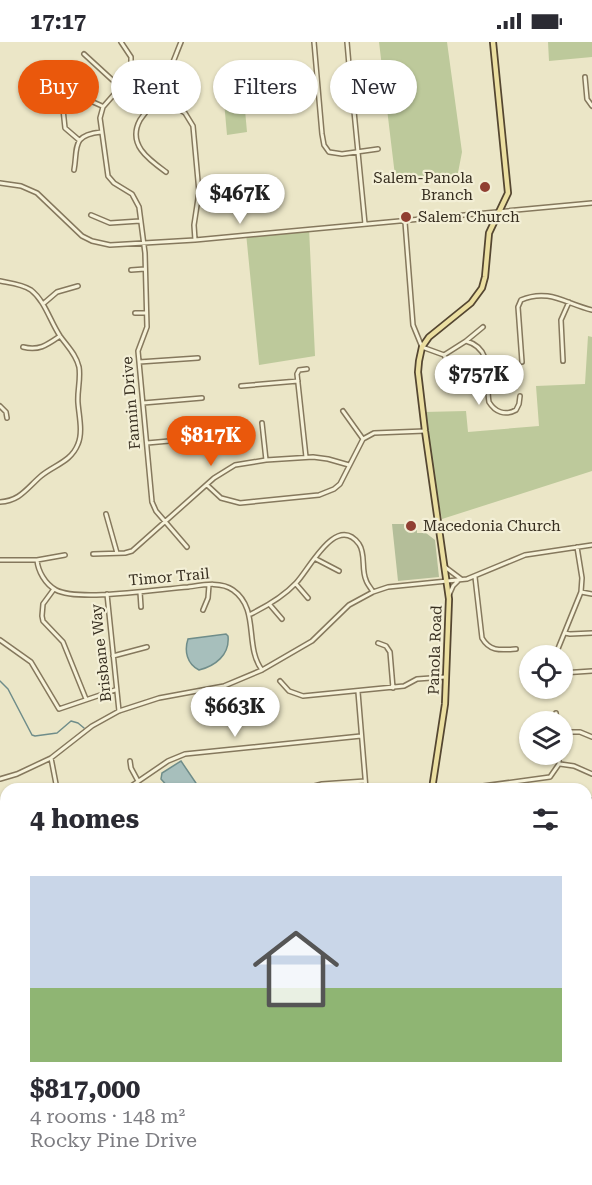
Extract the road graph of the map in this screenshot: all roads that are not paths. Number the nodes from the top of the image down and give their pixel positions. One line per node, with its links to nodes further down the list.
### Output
1 (121, 42): 7 (street)
2 (181, 42): 8 (street)
3 (314, 42): 23 (street)
4 (347, 42): 9 (street)
5 (493, 42): 28 (main road)
6 (84, 54): 11 (street)
7 (131, 60)
8 (173, 60)
9 (349, 60)
10 (585, 77): 14 (street)
11 (111, 79)
12 (111, 98): 15 (street)
13 (99, 105): 15 (street)
14 (592, 106)
15 (103, 107): 20 (street, Fannin Drive)
16 (64, 114): 21 (street)
17 (144, 114): 25 (street)
18 (185, 114): 33 (street)
19 (355, 114): 23 (street)
20 (101, 132): 21 (street); 30 (street, Fannin Drive)
21 (79, 140): 24 (street)
22 (378, 149): 23 (street)
23 (358, 153): 32 (street)
24 (74, 170)
25 (166, 172)
26 (0, 183): 34 (street)
27 (592, 203): 28 (street)
28 (500, 212): 31 (street); 47 (main road)
29 (91, 215): 30 (street)
30 (140, 221): 34 (street, Fannin Drive)
31 (405, 222): 32 (street); 46 (street)
32 (365, 224): 33 (street)
33 (195, 240): 34 (street)
34 (144, 244): 35 (street, Fannin Drive)
35 (145, 269): 36 (street); 43 (street, Fannin Drive)
36 (131, 270)
37 (0, 281): 40 (street)
38 (78, 286): 40 (street)
39 (569, 302): 41 (street); 53 (street); 55 (street)
40 (43, 304): 45 (street)
41 (592, 310)
42 (135, 313): 43 (street)
43 (146, 313): 54 (street, Fannin Drive)
44 (483, 327): 48 (street)
45 (60, 336): 49 (street); 77 (street)
46 (420, 339): 47 (street); 50 (street)
47 (427, 341): 50 (main road)
48 (466, 341): 51 (street); 61 (street)
49 (23, 347)
50 (422, 347): 51 (street); 69 (main road, Panola Road)
51 (444, 355): 57 (street)
52 (198, 358): 54 (street)
53 (563, 361)
54 (139, 362): 64 (street, Fannin Drive)
55 (522, 362)
56 (307, 369): 58 (street)
57 (451, 370)
58 (298, 381): 59 (street); 73 (street)
59 (241, 386)
60 (475, 392): 61 (street)
61 (487, 392): 62 (street)
62 (520, 396)
63 (202, 398): 64 (street)
64 (143, 403): 72 (street, Fannin Drive)
65 (0, 406): 67 (street)
66 (343, 411): 71 (street)
67 (7, 418)
68 (262, 423): 74 (street)
69 (425, 431): 71 (street); 89 (main road, Panola Road)
70 (214, 437): 72 (street)
71 (363, 439): 75 (street)
72 (146, 443): 79 (street, Fannin Drive)
73 (306, 457): 74 (street); 75 (street)
74 (266, 460): 76 (street)
75 (349, 465): 76 (street)
76 (207, 485): 79 (street)
77 (0, 502)
78 (106, 514): 83 (street)
79 (165, 522): 81 (street, Fannin Drive); 83 (street)
80 (592, 545): 82 (street)
81 (187, 546)
82 (577, 547): 91 (street); 99 (street)
83 (117, 553): 84 (street)
84 (93, 554)
85 (64, 555): 88 (street)
86 (316, 559): 90 (street); 94 (street); 98 (street)
87 (0, 560): 88 (street)
88 (37, 560): 96 (street)
89 (444, 566): 92 (street); 93 (main road, Panola Road)
90 (339, 571)
91 (475, 577): 92 (street); 115 (street)
92 (463, 579): 93 (street); 103 (street)
93 (445, 582): 98 (street); 103 (main road, Panola Road)
94 (296, 584): 102 (street); 104 (street)
95 (208, 585): 97 (street, Timor Trail); 106 (street); 107 (street, Timor Trail)
96 (54, 589): 100 (street, Timor Trail); 125 (street)
97 (140, 592): 100 (street, Timor Trail); 105 (street)
98 (373, 592): 117 (street)
99 (581, 592): 101 (street); 109 (street)
100 (107, 594): 116 (street, Brisbane Way)
101 (592, 594)
102 (308, 598)
103 (449, 599): 120 (main road, Panola Road)
104 (270, 605): 107 (street); 108 (street)
105 (141, 607)
106 (203, 610)
107 (250, 614): 117 (street)
108 (282, 618)
109 (565, 633): 110 (street); 113 (street)
110 (592, 633)
111 (0, 640): 125 (street)
112 (378, 643): 122 (street)
113 (560, 645)
114 (147, 647): 116 (street)
115 (516, 649)
116 (113, 657): 123 (street, Brisbane Way)
117 (262, 670): 126 (street)
118 (592, 671): 119 (street)
119 (573, 672)
120 (445, 677): 122 (street); 141 (main road, Panola Road)
121 (280, 681): 124 (street)
122 (393, 688): 124 (street)
123 (115, 690): 125 (street); 126 (street, Brisbane Way)
124 (358, 692): 128 (street)
125 (86, 699)
126 (118, 711): 130 (street)
127 (573, 732): 129 (street)
128 (361, 736): 136 (street); 137 (street)
129 (592, 736)
130 (51, 758): 135 (street); 138 (street)
131 (130, 761): 136 (street)
132 (559, 765): 142 (street)
133 (567, 765): 134 (street)
134 (592, 774)
135 (0, 779)
136 (138, 781): 139 (street)
137 (365, 781): 140 (street)
138 (56, 783)
139 (135, 783)
140 (336, 783)
141 (433, 783)
142 (512, 783)

